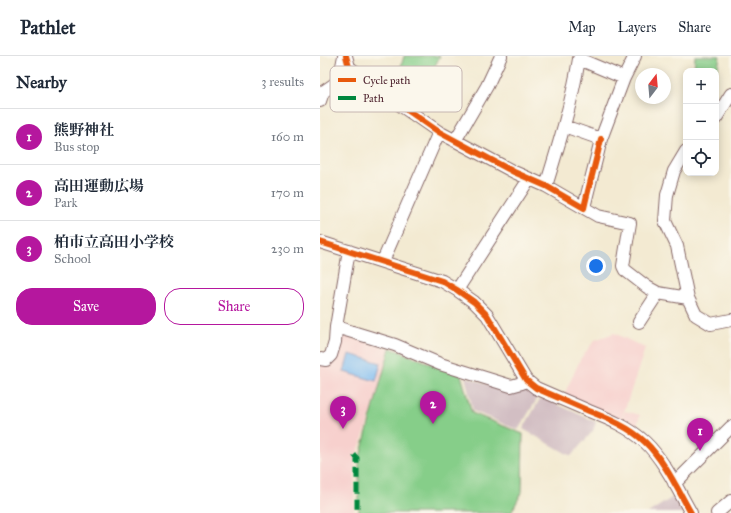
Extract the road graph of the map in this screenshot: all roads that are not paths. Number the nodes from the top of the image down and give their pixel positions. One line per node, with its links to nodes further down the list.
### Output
1 (345, 56): 5 (street); 6 (street)
2 (501, 56): 16 (street)
3 (635, 56): 7 (street)
4 (580, 57): 7 (street); 13 (street)
5 (343, 66)
6 (349, 66)
7 (624, 78): 15 (street)
8 (330, 87): 10 (street)
9 (731, 94): 12 (street)
10 (320, 101)
11 (411, 112): 14 (street)
12 (719, 113)
13 (564, 126): 15 (street); 19 (street)
14 (440, 132): 16 (street); 23 (street)
15 (601, 139): 20 (street)
16 (455, 141): 18 (street)
17 (683, 155): 26 (street)
18 (529, 180): 19 (street); 24 (street)
19 (546, 186): 20 (street)
20 (584, 208): 25 (street)
21 (320, 242): 22 (street)
22 (348, 251): 23 (street); 29 (street)
23 (382, 261): 24 (street)
24 (457, 290): 31 (street)
25 (658, 293): 26 (street); 28 (street)
26 (688, 298): 27 (street)
27 (731, 320)
28 (639, 322)
29 (336, 327): 30 (street); 31 (street)
30 (320, 359)
31 (526, 380): 33 (street)
32 (731, 427): 33 (street)
33 (674, 483): 35 (street)
34 (731, 501): 36 (street)
35 (691, 513)
36 (718, 513)

